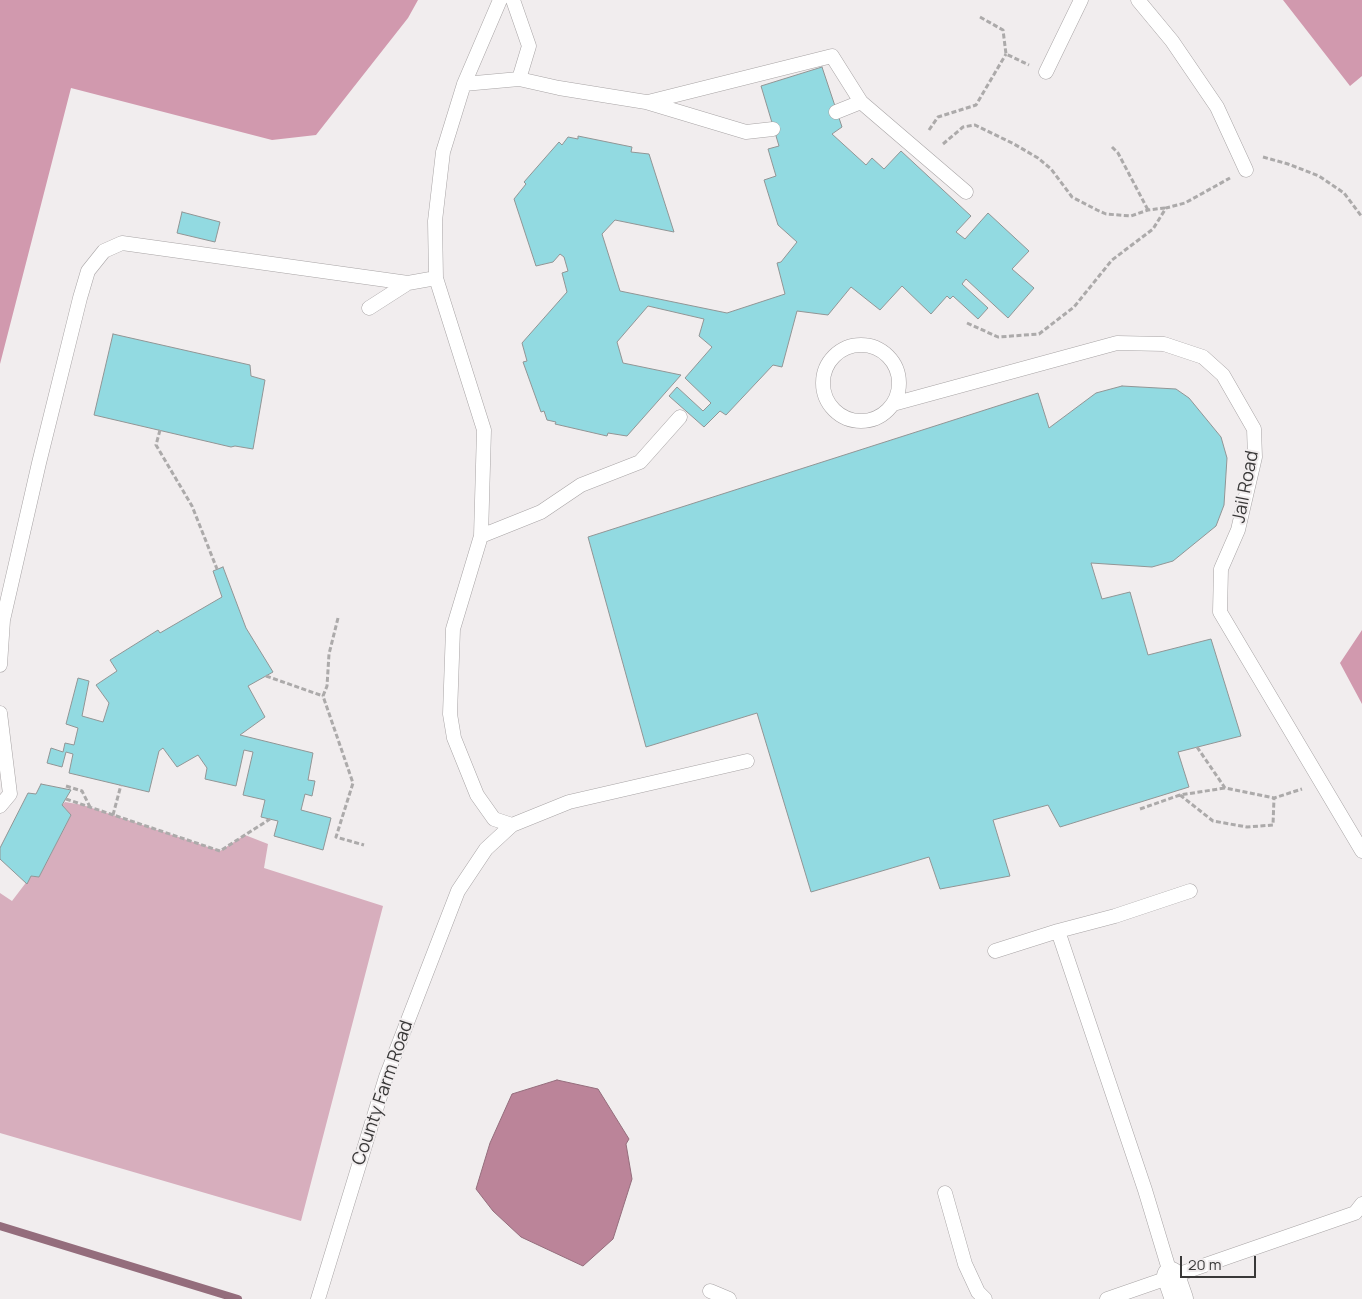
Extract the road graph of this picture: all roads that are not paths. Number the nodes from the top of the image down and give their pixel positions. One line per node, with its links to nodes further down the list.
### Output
1 (500, 0): 7 (lane)
2 (513, 0): 6 (lane)
3 (1081, 0): 5 (lane)
4 (1138, 0): 12 (lane)
5 (1046, 72)
6 (519, 79): 7 (lane); 8 (lane)
7 (464, 84): 14 (lane)
8 (646, 102): 9 (lane); 11 (lane)
9 (861, 102): 10 (lane); 13 (lane)
10 (836, 112)
11 (773, 129)
12 (1246, 170)
13 (966, 192)
14 (436, 278): 15 (lane); 19 (lane)
15 (408, 283): 16 (lane); 20 (lane)
16 (369, 308)
17 (893, 404): 17 (lane, Jail Road); 25 (lane, Jail Road)
18 (680, 417): 19 (lane)
19 (481, 536): 24 (lane)
20 (0, 666)
21 (0, 713): 23 (lane)
22 (747, 761): 24 (lane)
23 (0, 806)
24 (512, 825): 33 (lane, County Farm Road)
25 (1362, 851)
26 (1190, 891): 27 (lane)
27 (1058, 931): 28 (lane); 31 (lane)
28 (995, 951)
29 (945, 1193): 35 (lane)
30 (1362, 1204): 31 (lane)
31 (1175, 1288): 36 (lane)
32 (710, 1290): 34 (lane)
33 (318, 1299)
34 (729, 1299)
35 (986, 1299)
36 (1106, 1299)

